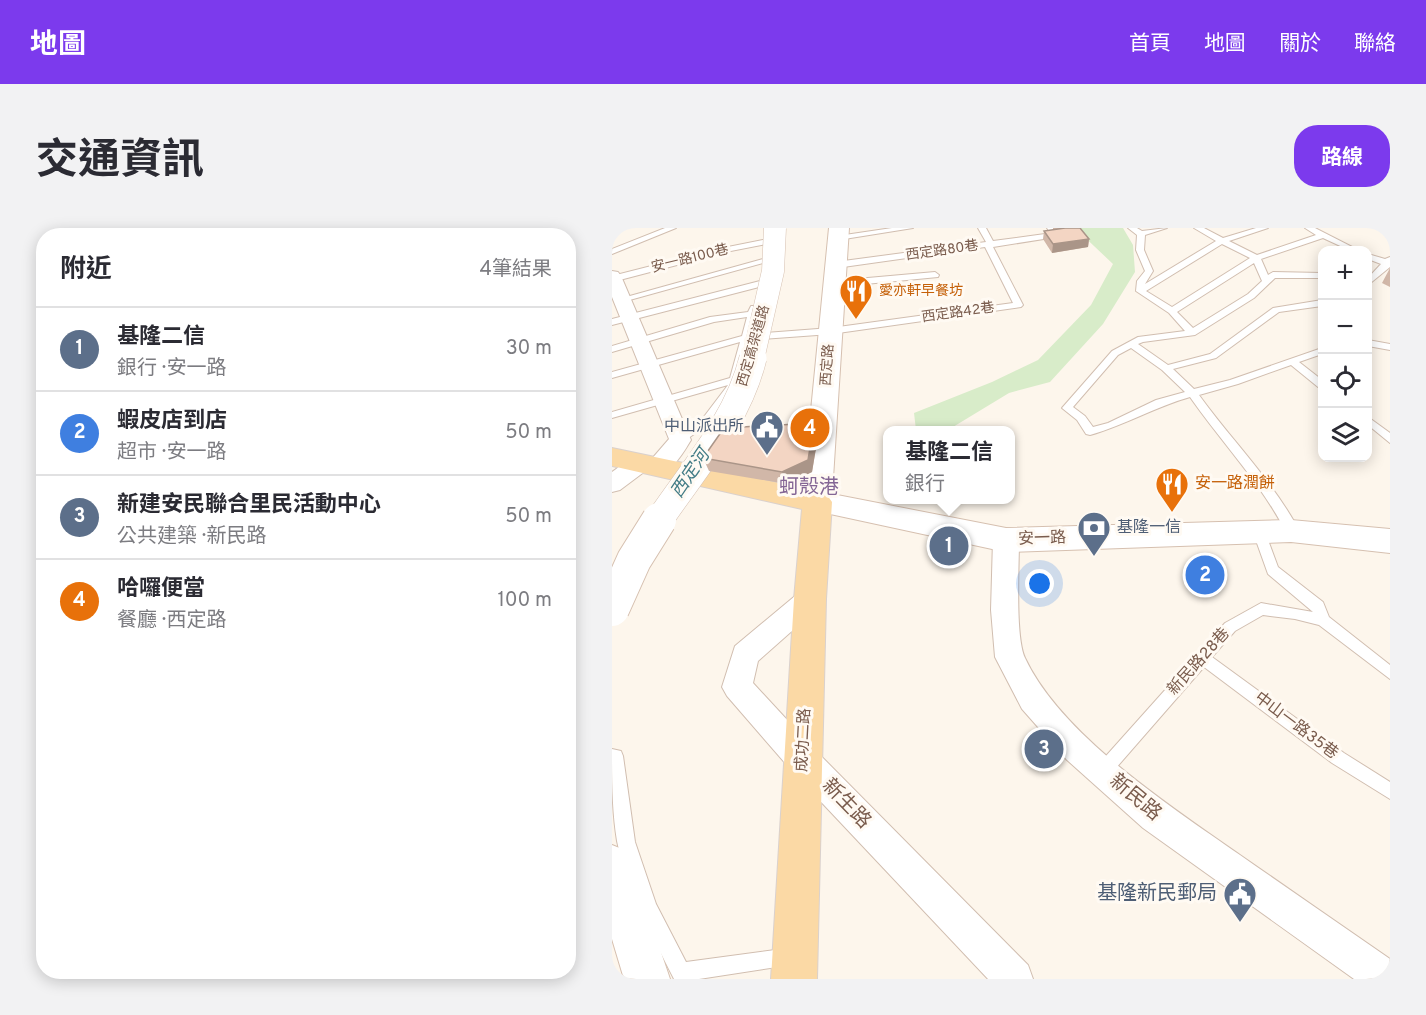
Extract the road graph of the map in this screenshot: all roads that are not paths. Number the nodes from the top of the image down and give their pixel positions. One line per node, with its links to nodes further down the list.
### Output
1 (672, 228): 20 (lane)
2 (766, 228): 14 (lane)
3 (909, 228): 12 (lane)
4 (982, 228): 18 (lane)
5 (1023, 228): 16 (lane)
6 (1132, 228): 13 (lane)
7 (1163, 228): 13 (lane)
8 (1198, 228): 17 (lane)
9 (1264, 228): 17 (lane)
10 (1309, 228): 15 (lane)
11 (1049, 232): 16 (lane, 西定路80巷)
12 (838, 233): 25 (street, 西定路)
13 (1141, 234): 32 (lane)
14 (772, 235): 23 (lane); 28 (lane, 安一路100巷); 69 (street, 西定高架道路, bridge)
15 (1323, 235): 19 (lane); 22 (lane)
16 (1030, 238): 18 (lane, 西定路80巷)
17 (1223, 240): 22 (lane); 32 (lane)
18 (992, 244): 25 (lane, 西定路80巷); 37 (lane, 西定路42巷)
19 (1346, 246)
20 (612, 252)
21 (1372, 257): 24 (lane)
22 (1256, 258): 30 (lane); 34 (lane)
23 (765, 261): 31 (lane); 35 (lane)
24 (1389, 262): 29 (lane)
25 (835, 275): 26 (lane); 37 (street, 西定路)
26 (935, 275)
27 (1318, 276): 30 (lane)
28 (612, 278): 35 (street, 安一路100巷)
29 (1372, 278)
30 (1266, 281): 38 (lane)
31 (760, 284): 35 (lane); 36 (lane)
32 (1140, 291): 34 (lane)
33 (1318, 304): 50 (lane)
34 (1172, 311): 38 (lane)
35 (622, 313): 41 (street, 安一路100巷)
36 (752, 314): 40 (lane); 41 (lane)
37 (831, 331): 40 (lane); 63 (street, 西定路)
38 (1192, 333): 44 (lane)
39 (1390, 334): 42 (lane)
40 (747, 337): 49 (lane); 52 (lane)
41 (640, 342): 46 (lane); 49 (street, 安一路100巷)
42 (1372, 342)
43 (1372, 343): 45 (lane)
44 (1133, 345): 50 (lane); 54 (lane)
45 (1390, 347)
46 (612, 349)
47 (1318, 353): 48 (lane)
48 (1293, 362): 53 (lane); 54 (lane)
49 (648, 365): 51 (lane); 55 (street, 安一路100巷)
50 (1166, 368): 54 (lane)
51 (612, 375)
52 (734, 380): 55 (lane); 59 (lane)
53 (1318, 380)
54 (1192, 393): 64 (lane)
55 (664, 401): 56 (lane); 59 (street, 安一路100巷)
56 (615, 415)
57 (1372, 423): 58 (lane)
58 (1390, 439)
59 (680, 440): 61 (street)
60 (612, 457): 61 (main road, 安一路)
61 (669, 469): 62 (street); 63 (main road, 安一路)
62 (612, 484)
63 (817, 502): 66 (street, 安一路); 68 (main road, 成功二路)
64 (1291, 531): 65 (street, 安一路); 67 (street, 安一路)
65 (1259, 532): 66 (street, 安一路); 70 (lane)
66 (1006, 540): 75 (street, 新民路)
67 (1390, 541)
68 (810, 599): 74 (main road, 成功二路); 74 (street, 新生路)
69 (612, 609)
70 (1323, 620): 71 (lane, 新民路28巷); 72 (lane)
71 (1203, 658): 75 (lane, 新民路28巷); 76 (lane, 中山一路35巷)
72 (1390, 673)
73 (614, 756): 78 (lane)
74 (803, 760): 78 (main road, 成功二路); 80 (street, 新生路)
75 (1103, 771): 81 (street, 新民路)
76 (1390, 791)
77 (612, 866): 79 (street)
78 (794, 968)
79 (646, 979)
80 (1014, 979)
81 (1386, 979)

